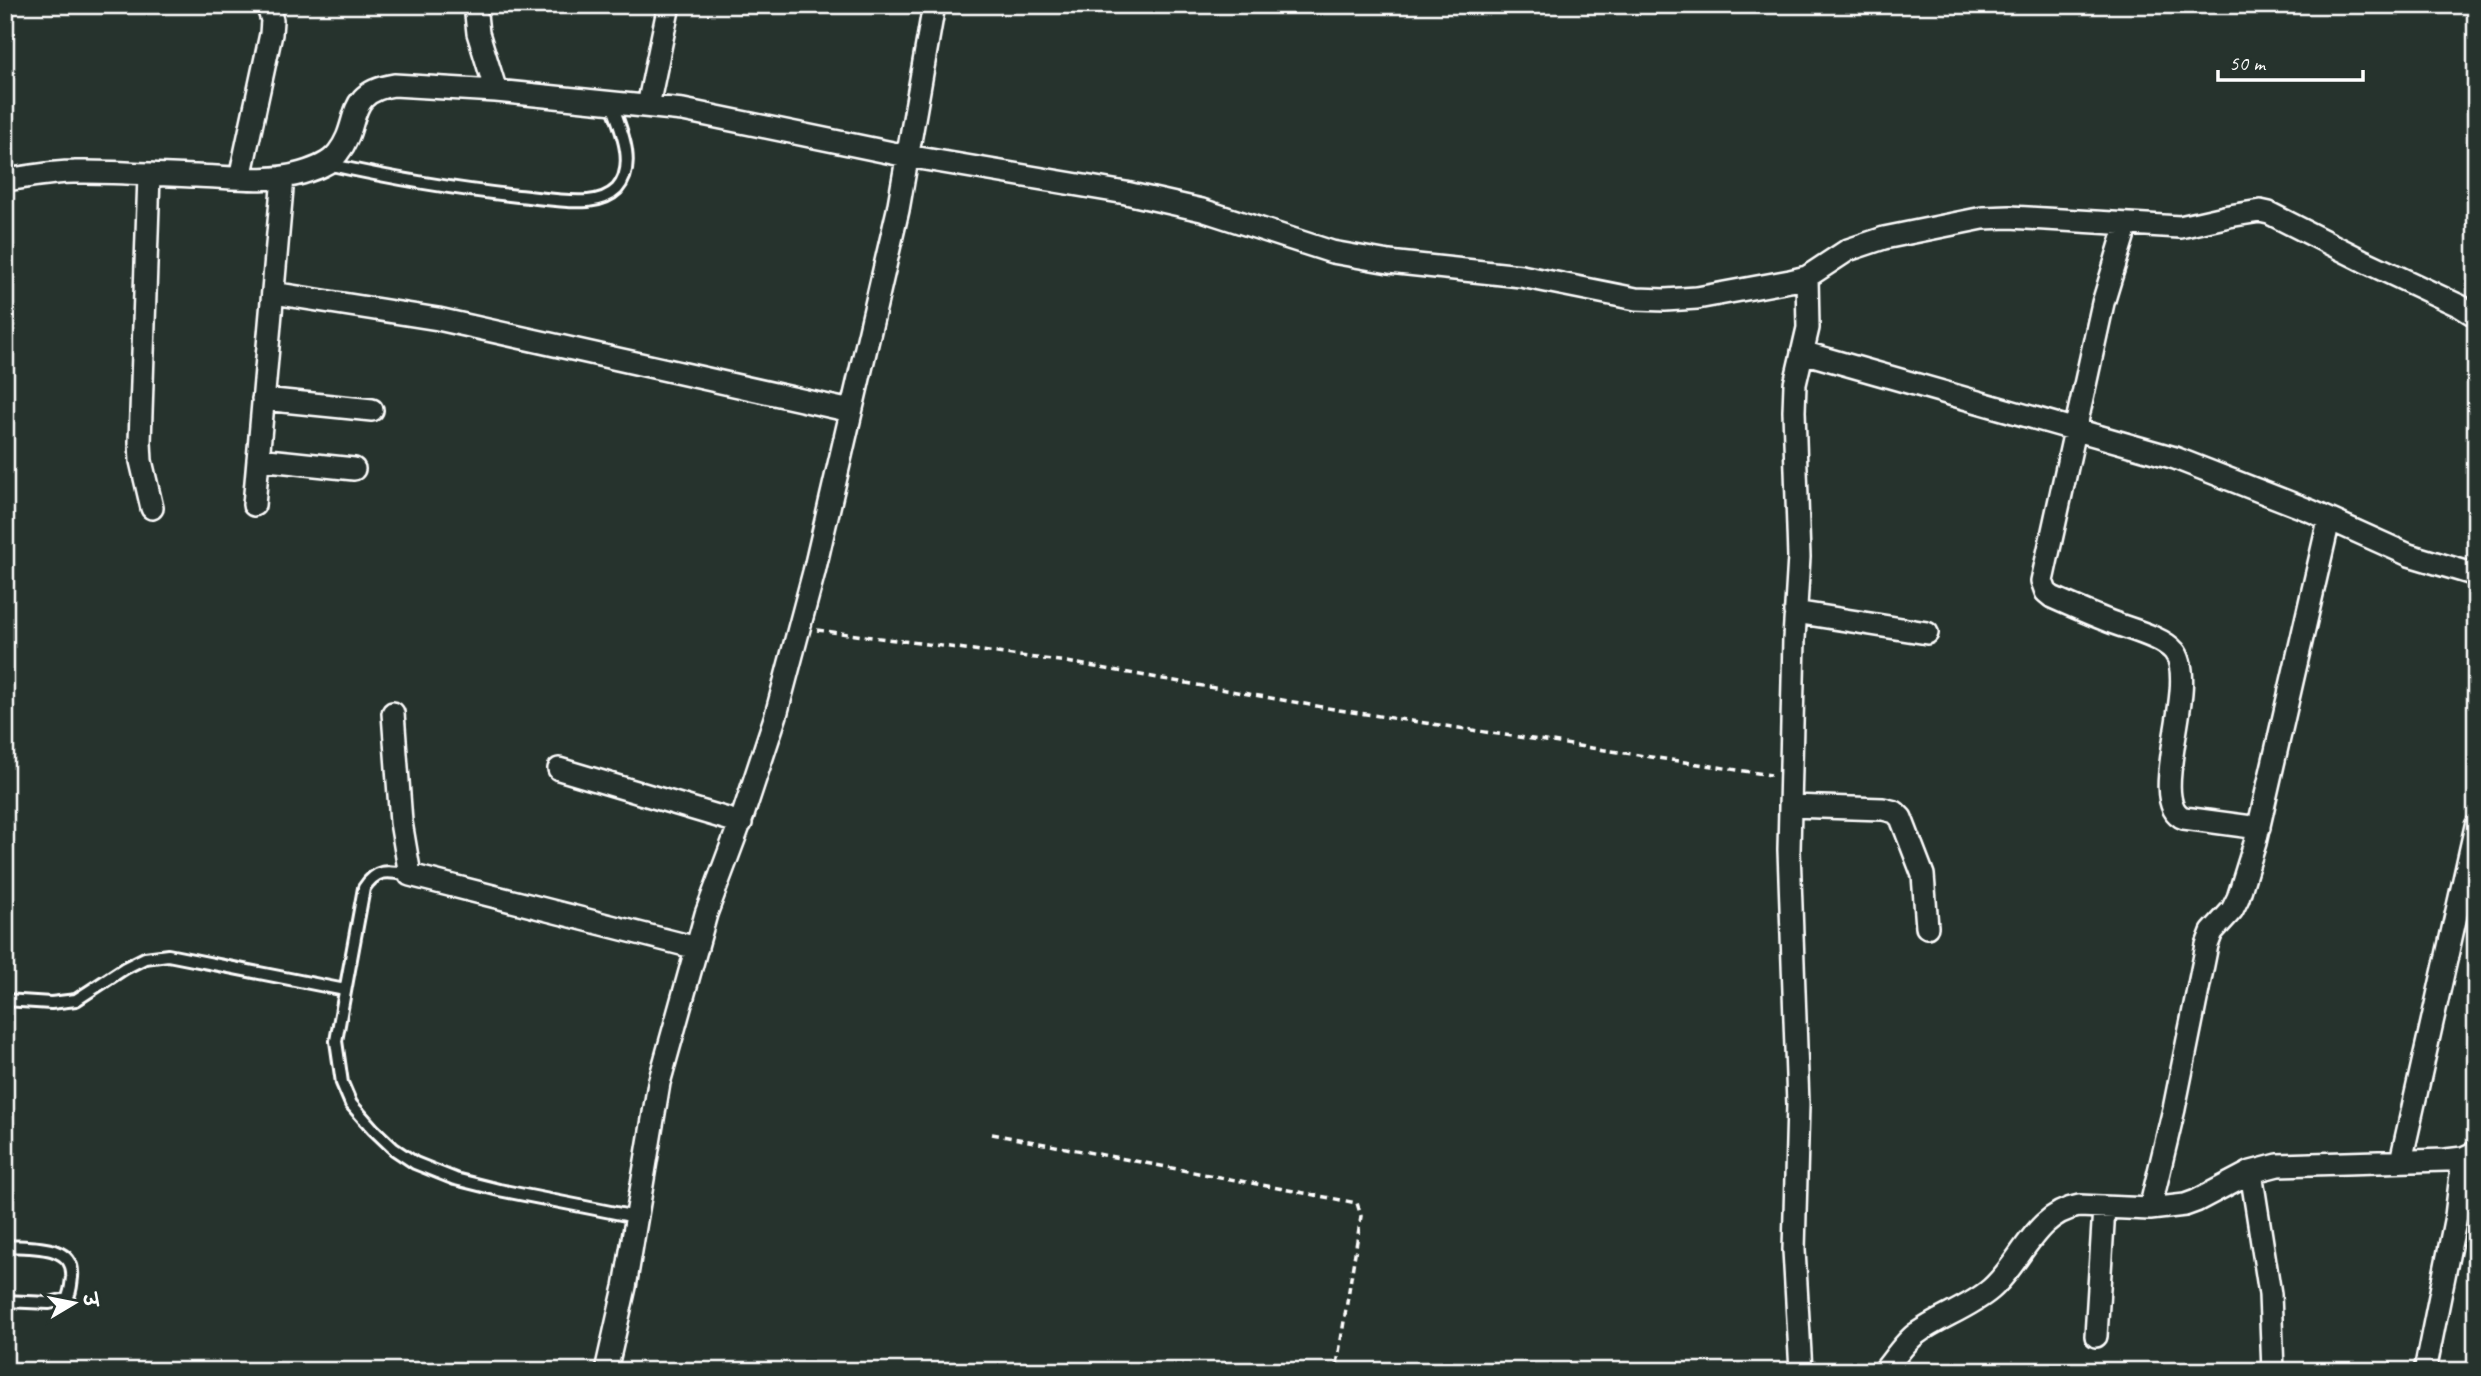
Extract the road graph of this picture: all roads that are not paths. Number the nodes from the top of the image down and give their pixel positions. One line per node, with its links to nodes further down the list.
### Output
1 (267, 5): 12 (street)
2 (475, 5): 5 (street)
3 (669, 5): 7 (street)
4 (934, 5): 8 (street)
5 (496, 91): 6 (street); 9 (street)
6 (611, 102): 7 (street); 9 (lane)
7 (648, 106): 8 (street)
8 (907, 156): 15 (street); 21 (street)
9 (327, 164): 11 (street)
10 (149, 175): 12 (street); 13 (street); 26 (street)
11 (283, 177): 12 (street); 16 (street)
12 (240, 178)
13 (5, 180)
14 (2127, 224): 15 (street); 17 (street); 22 (street)
15 (1807, 277): 18 (street)
16 (273, 293): 19 (street); 21 (street)
17 (2476, 316)
18 (1802, 352): 22 (street); 29 (street)
19 (263, 399): 20 (street); 23 (street)
20 (372, 410)
21 (851, 411): 34 (street)
22 (2074, 430): 27 (street); 36 (street)
23 (258, 459): 24 (street); 25 (street)
24 (354, 469)
25 (254, 505)
26 (152, 508)
27 (2329, 520): 28 (street); 36 (street)
28 (2476, 575)
29 (1795, 612): 30 (street); 33 (street)
30 (1927, 632)
31 (393, 713): 37 (street)
32 (559, 769): 34 (street)
33 (1790, 806): 38 (street); 52 (street)
34 (741, 823): 39 (street)
35 (2476, 825): 43 (street)
36 (2259, 828): 46 (street)
37 (410, 875): 39 (street); 40 (lane)
38 (1927, 927)
39 (697, 948): 47 (street)
40 (345, 990): 41 (lane); 47 (lane)
41 (5, 1000)
42 (2470, 1155): 43 (street); 55 (street)
43 (2401, 1161): 44 (street)
44 (2251, 1172): 46 (street); 54 (street)
45 (2104, 1208): 46 (street); 50 (street); 53 (street)
46 (2150, 1209)
47 (636, 1217): 51 (street)
48 (5, 1246): 49 (lane)
49 (5, 1301)
50 (2096, 1336)
51 (606, 1371)
52 (1801, 1371)
53 (1884, 1371)
54 (2273, 1371)
55 (2425, 1371)

